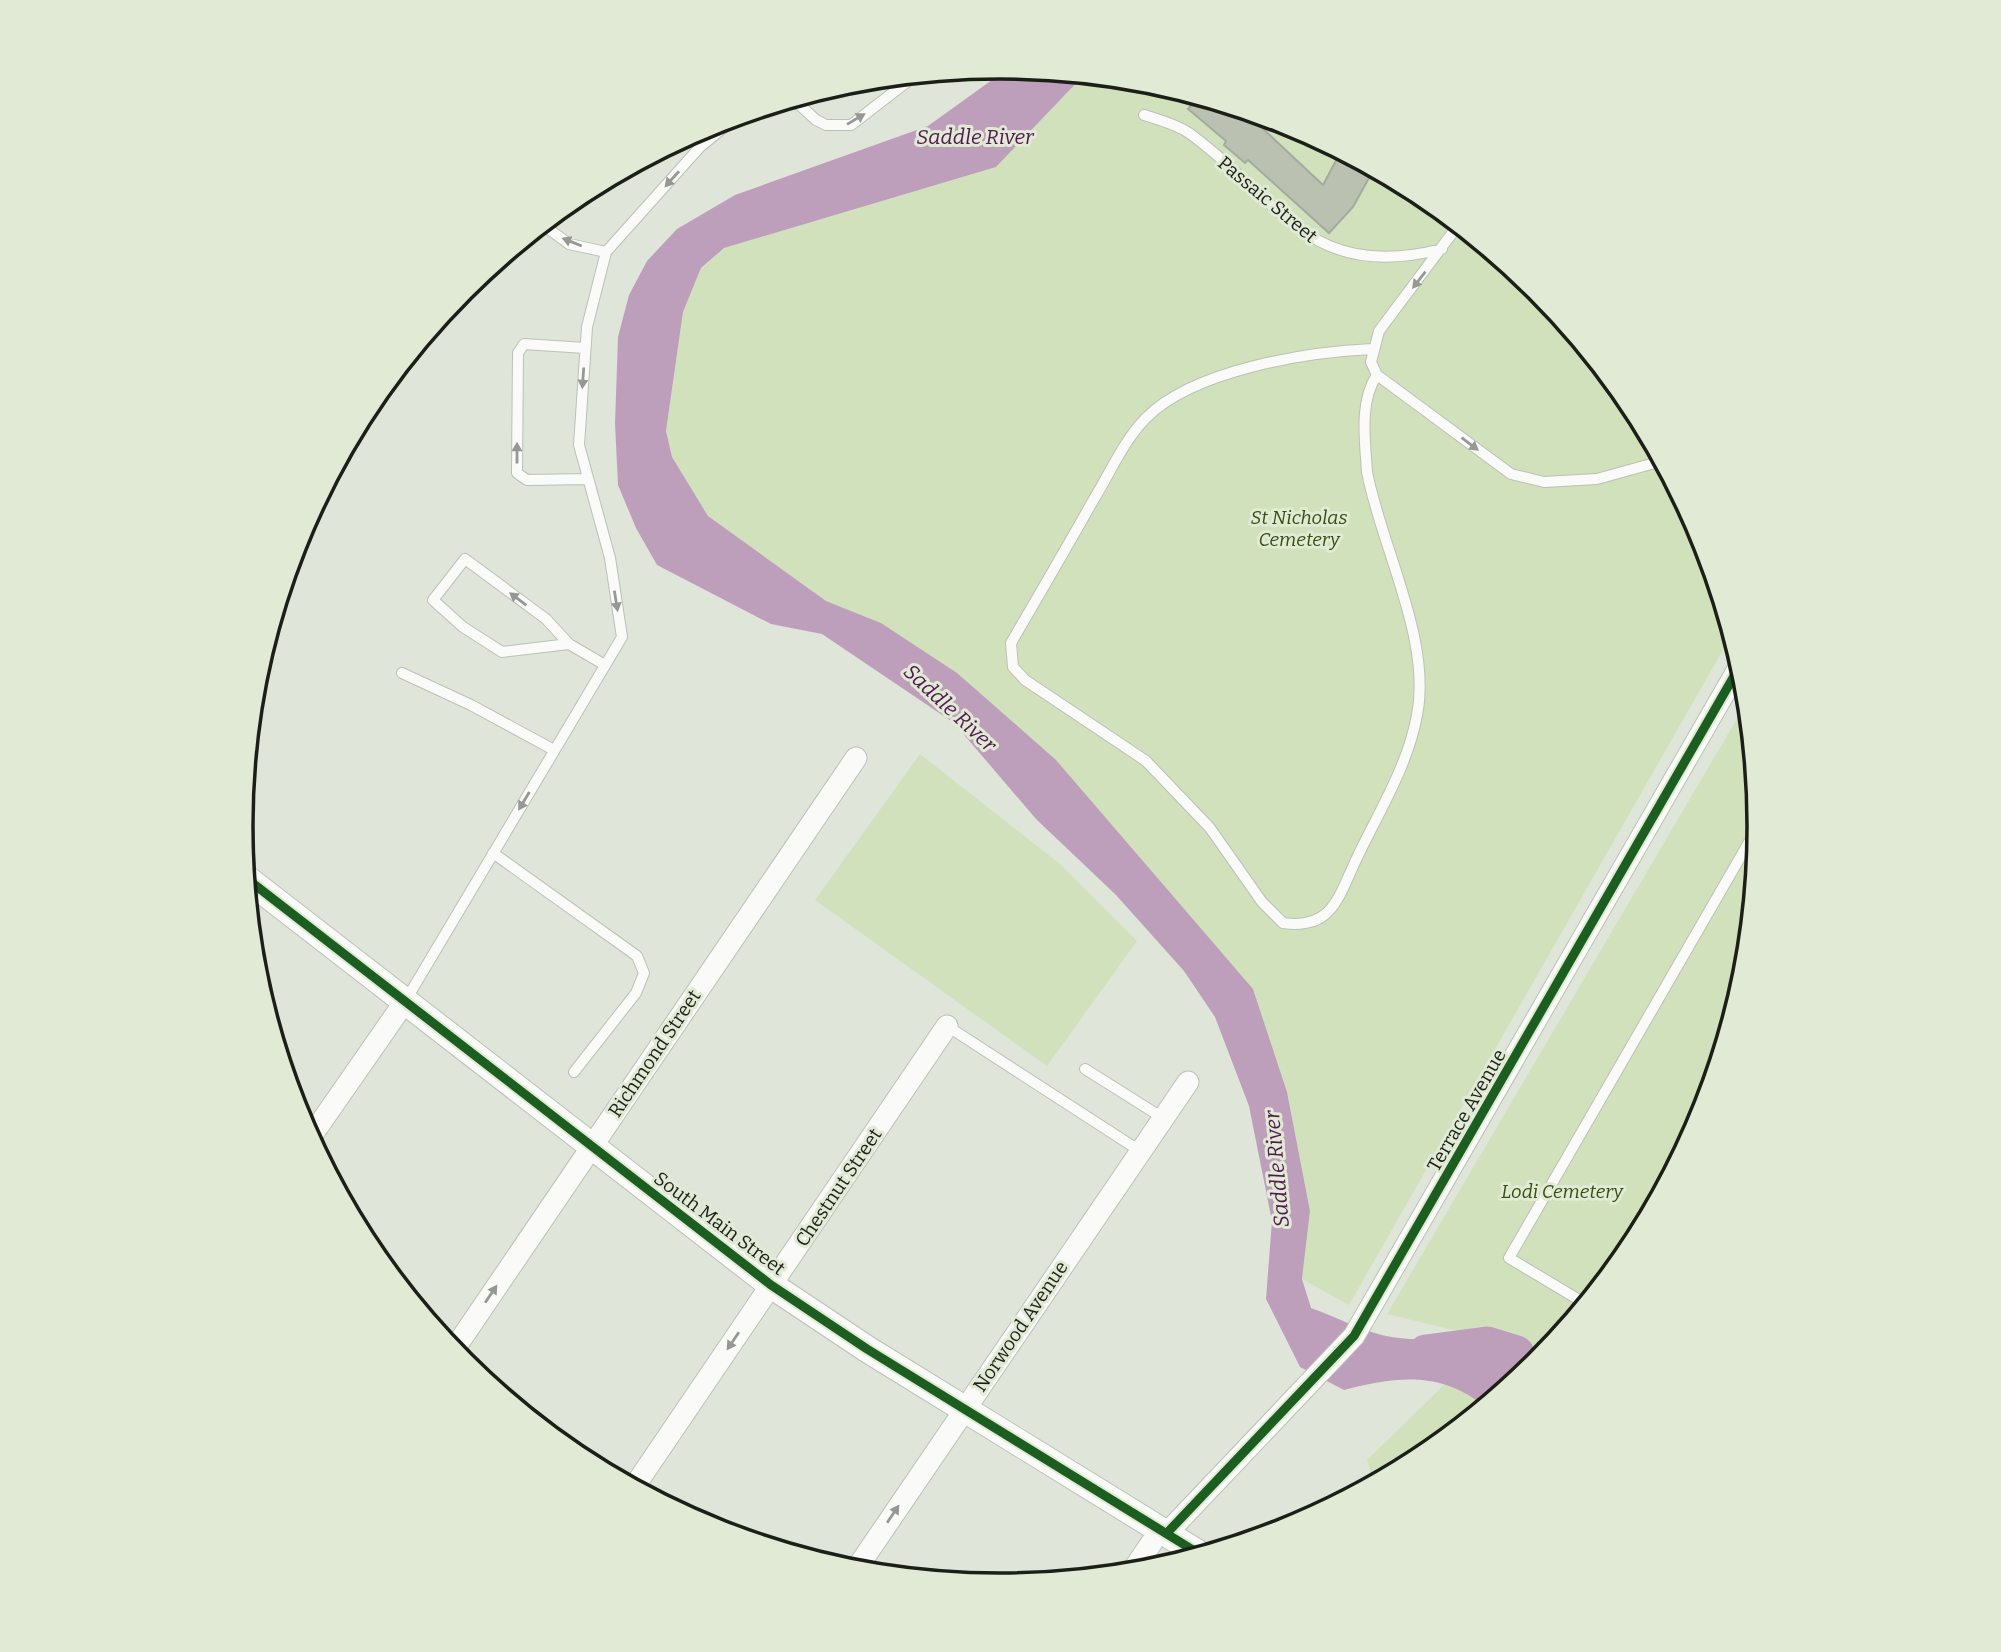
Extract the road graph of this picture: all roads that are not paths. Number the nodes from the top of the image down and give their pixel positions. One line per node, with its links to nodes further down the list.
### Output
1 (903, 85): 2 (lane, one-way to 1)
2 (804, 105)
3 (1144, 115): 7 (lane, Passaic Street)
4 (712, 137): 8 (lane, one-way to 8)
5 (550, 230): 8 (lane, one-way to 5)
6 (1454, 232): 7 (lane)
7 (1442, 249): 10 (lane, one-way to 10)
8 (606, 252): 9 (lane)
9 (585, 348): 13 (lane, one-way to 13); 13 (lane, one-way to 9)
10 (1373, 349): 11 (lane); 11 (lane)
11 (1377, 375): 12 (lane, one-way to 12)
12 (1654, 463)
13 (588, 479): 15 (lane, one-way to 15)
14 (569, 644): 14 (lane, one-way to 14); 15 (lane)
15 (605, 665): 18 (lane)
16 (402, 673): 18 (lane)
17 (1733, 679): 37 (street, Terrace Avenue)
18 (554, 750): 21 (lane, one-way to 21)
19 (856, 758): 30 (street, Richmond Street)
20 (1747, 845): 33 (lane)
21 (493, 853): 23 (lane); 26 (lane)
22 (256, 886): 23 (street, South Main Street)
23 (406, 1000): 29 (street); 30 (street, South Main Street)
24 (947, 1026): 31 (lane); 32 (street, Chestnut Street)
25 (1085, 1069): 28 (lane)
26 (574, 1072)
27 (1188, 1082): 28 (street, Norwood Avenue)
28 (1163, 1118): 31 (street, Norwood Avenue)
29 (317, 1128)
30 (590, 1146): 32 (street, South Main Street); 34 (street, Richmond Street, one-way to 30)
31 (1140, 1150): 35 (street, Norwood Avenue)
32 (771, 1285): 35 (street, South Main Street); 36 (street, Chestnut Street, one-way to 36)
33 (1578, 1299)
34 (460, 1341)
35 (965, 1407): 37 (street, South Main Street); 39 (street, Norwood Avenue, one-way to 35)
36 (639, 1479)
37 (1164, 1531): 38 (street, South Main Street); 40 (street, Terrace Avenue)
38 (1192, 1549)
39 (862, 1560)
40 (1141, 1560)

